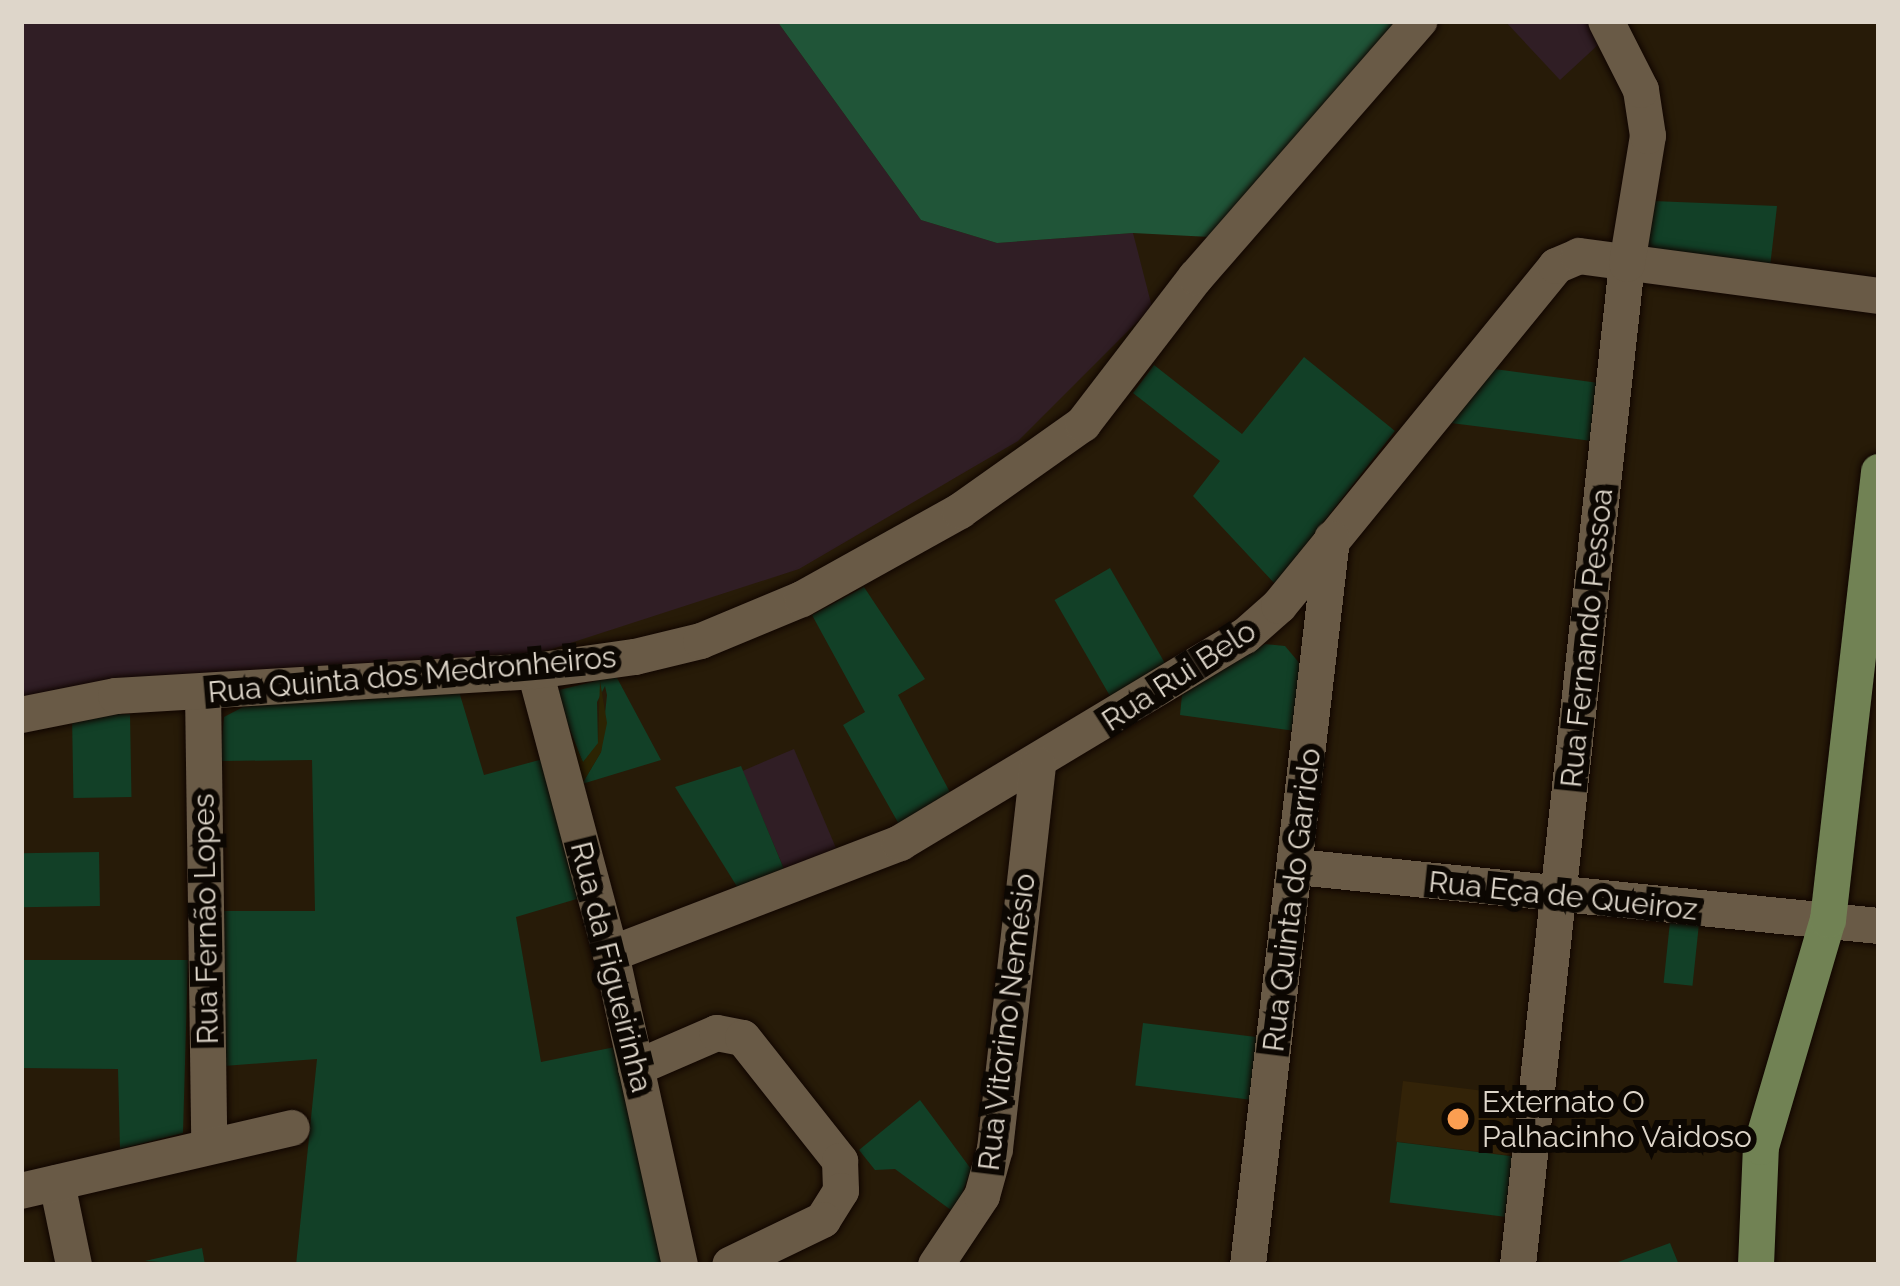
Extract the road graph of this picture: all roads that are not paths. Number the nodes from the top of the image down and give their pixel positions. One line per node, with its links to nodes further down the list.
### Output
1 (1419, 21): 7 (street, Rua Quinta dos Medronheiros)
2 (1606, 21): 3 (street, Rua Fernando Pessoa)
3 (1627, 264): 4 (street, Rua Rui Belo); 6 (street, Rua Rui Belo); 12 (street, Rua Fernando Pessoa)
4 (1879, 296)
5 (1879, 472): 13 (main road)
6 (1333, 535): 10 (street, Rua Rui Belo); 11 (street, Rua Quinta do Garrido)
7 (535, 671): 8 (street, Rua Quinta dos Medronheiros); 15 (street, Rua da Figueirinha)
8 (202, 692): 9 (street, Rua Quinta dos Medronheiros); 18 (street, Rua Fernão Lopes)
9 (21, 715)
10 (1038, 765): 15 (street, Rua Rui Belo); 24 (street, Rua Vitorino Nemésio)
11 (1298, 867): 12 (street, Rua Eça de Queiroz); 25 (street, Rua Quinta do Garrido)
12 (1560, 895): 13 (street, Rua Eça de Queiroz); 26 (street, Rua Fernando Pessoa)
13 (1828, 920): 14 (street, Rua Eça de Queiroz); 27 (main road)
14 (1879, 926)
15 (611, 954): 16 (street, Rua da Figueirinha)
16 (636, 1068): 22 (street, Rua da Figueirinha); 23 (street)
17 (292, 1127): 18 (street)
18 (209, 1146): 19 (street)
19 (57, 1183): 20 (street); 21 (street)
20 (21, 1191)
21 (74, 1265)
22 (680, 1265)
23 (730, 1265)
24 (936, 1265)
25 (1248, 1265)
26 (1518, 1265)
27 (1756, 1265)

